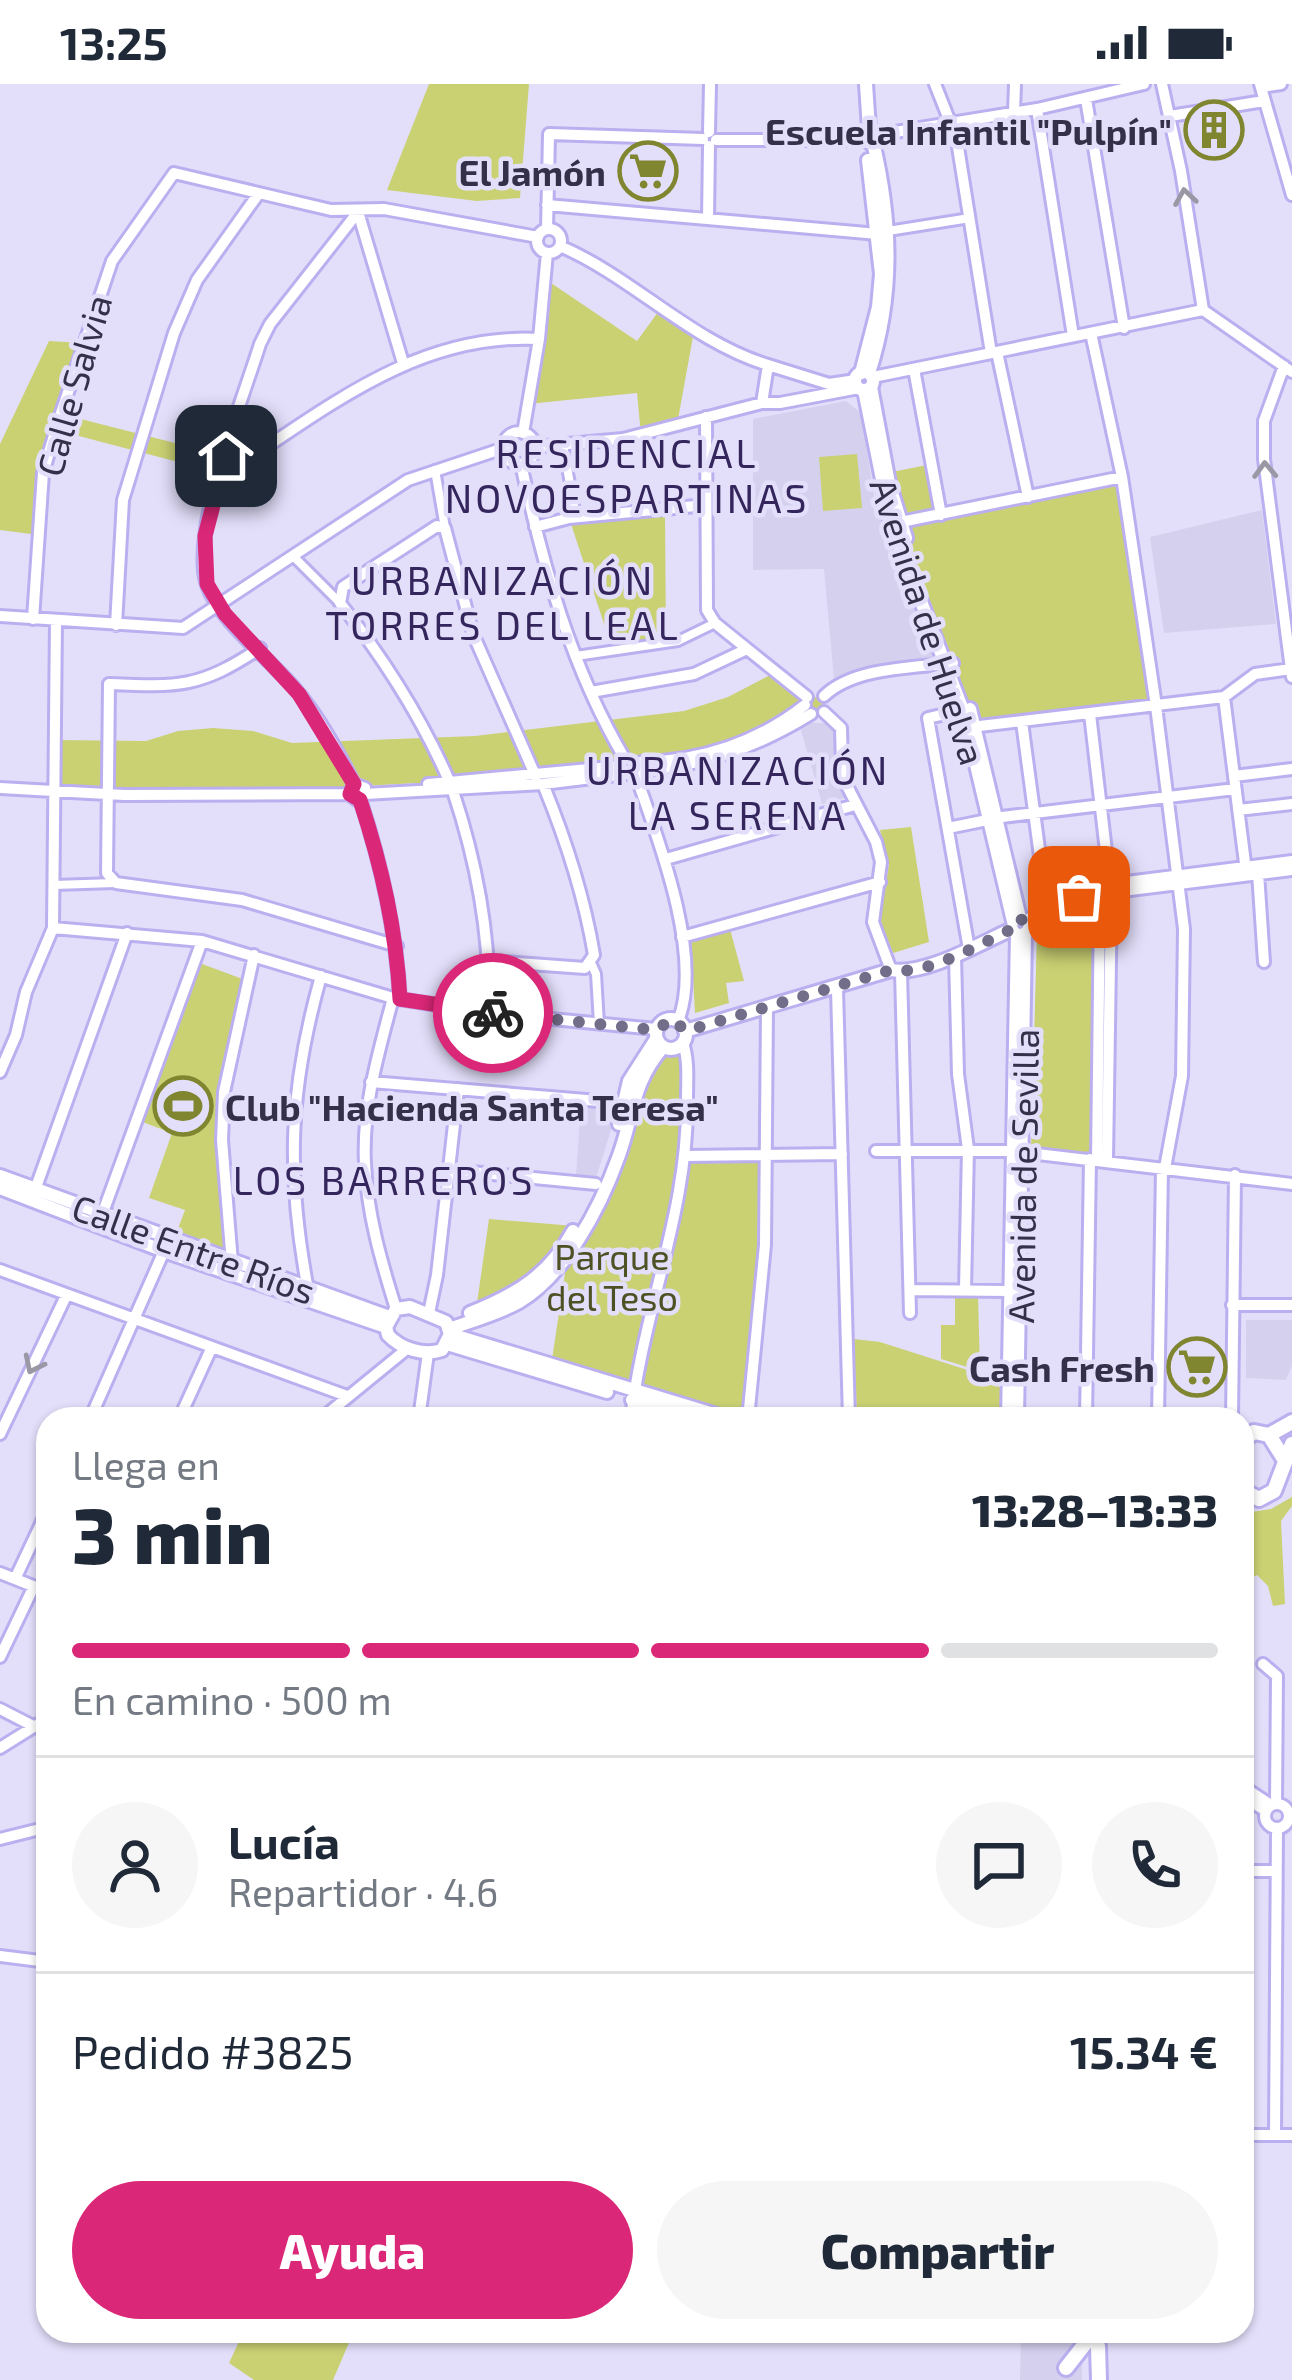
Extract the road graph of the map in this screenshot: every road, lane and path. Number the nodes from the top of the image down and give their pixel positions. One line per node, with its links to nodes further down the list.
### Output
1 (710, 84): 16 (street)
2 (870, 84): 15 (street, Avenida de Huelva)
3 (935, 84): 14 (street)
4 (1015, 84): 12 (street)
5 (1096, 84): 10 (street)
6 (1144, 84): 10 (street)
7 (1162, 84): 13 (street)
8 (1281, 84): 9 (street)
9 (1262, 91): 13 (street); 18 (street)
10 (1088, 98): 11 (street); 29 (street)
11 (1037, 109): 12 (street); 28 (street)
12 (1014, 112): 14 (street)
13 (1170, 116): 27 (street, one-way to 13)
14 (952, 122): 15 (street); 21 (street)
15 (870, 137): 16 (street); 24 (street, Avenida de Huelva)
16 (711, 138): 19 (street); 22 (street)
17 (259, 193): 20 (street); 62 (street, Calle Salvia); 65 (street)
18 (1292, 195)
19 (547, 205): 22 (street); 23 (street)
20 (358, 212): 23 (street); 34 (street); 45 (street)
21 (970, 218): 24 (street); 33 (street)
22 (707, 219): 24 (street)
23 (542, 233): 25 (street); 26 (street)
24 (883, 238): 38 (street, Avenida de Huelva)
25 (560, 246): 26 (street); 35 (street)
26 (547, 253): 32 (street)
27 (1203, 310): 29 (street); 37 (street)
28 (1070, 317): 30 (street); 31 (street)
29 (1124, 328): 30 (street)
30 (1093, 333): 31 (street); 48 (street)
31 (1072, 336): 33 (street)
32 (538, 339): 34 (street); 41 (street)
33 (994, 352): 36 (street); 49 (street)
34 (404, 363): 45 (street)
35 (768, 365): 38 (street); 39 (street)
36 (914, 369): 38 (street); 51 (street)
37 (1288, 369): 58 (street, one-way to 37)
38 (865, 381): 39 (street); 53 (street, Avenida de Huelva)
39 (762, 403): 40 (street)
40 (706, 417): 42 (street); 50 (street)
41 (523, 434): 43 (street); 44 (street)
42 (563, 445): 43 (street); 52 (street)
43 (535, 447): 46 (street)
44 (503, 448): 46 (street); 47 (street)
45 (224, 464): 60 (street)
46 (521, 464): 54 (street)
47 (435, 469): 55 (street); 56 (street)
48 (1121, 477): 49 (street); 73 (street)
49 (1028, 497): 51 (street)
50 (706, 505): 52 (street); 64 (street)
51 (941, 515): 53 (street)
52 (576, 518): 54 (street)
53 (896, 523): 69 (street, Avenida de Huelva)
54 (535, 527): 68 (street)
55 (445, 528): 59 (street); 81 (street)
56 (295, 557): 59 (street); 60 (street)
57 (1292, 575): 58 (street)
58 (1277, 576): 70 (street)
59 (340, 603): 83 (street)
60 (219, 607): 65 (street); 66 (street)
61 (0, 616): 62 (street)
62 (32, 619): 63 (street)
63 (56, 620): 65 (street); 85 (street)
64 (715, 623): 67 (street); 68 (street)
65 (116, 625)
66 (260, 648): 86 (street); 87 (street)
67 (747, 650): 71 (street); 74 (street)
68 (576, 656): 71 (street)
69 (950, 663): 74 (street); 75 (street, Avenida de Huelva); 78 (street, Avenida de Huelva)
70 (1292, 673): 72 (street)
71 (591, 692): 79 (street)
72 (1225, 697): 73 (street); 82 (street)
73 (1156, 706): 76 (street); 88 (street)
74 (812, 707): 79 (street); 90 (street)
75 (963, 710): 78 (street, Avenida de Huelva); 95 (street)
76 (1090, 714): 77 (street); 91 (street)
77 (1022, 722): 78 (street); 93 (street)
78 (972, 727): 94 (street, Avenida de Huelva)
79 (631, 768): 81 (street); 96 (street)
80 (1292, 770): 82 (street)
81 (539, 781): 83 (street); 116 (street)
82 (1234, 782): 88 (street); 92 (street)
83 (452, 787): 86 (street); 114 (street)
84 (0, 788): 85 (street)
85 (56, 791): 87 (street); 102 (street)
86 (357, 791): 87 (street); 110 (street)
87 (109, 792): 101 (street)
88 (1169, 796): 91 (street); 99 (street)
89 (1292, 804): 92 (street)
90 (855, 805): 96 (street); 100 (street)
91 (1100, 805): 93 (street); 103 (street)
92 (1238, 810): 98 (street)
93 (1034, 814): 94 (street); 104 (street)
94 (995, 820): 95 (street); 105 (street, Avenida de Huelva)
95 (948, 828): 111 (street)
96 (666, 860): 108 (street)
97 (1292, 865): 98 (street)
98 (1250, 871): 99 (street); 115 (street)
99 (1179, 879): 103 (street); 138 (street)
100 (880, 882): 108 (street); 117 (street)
101 (116, 883): 102 (street); 110 (street)
102 (54, 885): 106 (street)
103 (1107, 892): 104 (street); 137 (street)
104 (1048, 915): 105 (street)
105 (1020, 926): 111 (street); 133 (street, Avenida de Sevilla)
106 (53, 928): 107 (street); 126 (street)
107 (127, 933): 109 (street); 145 (street)
108 (682, 937): 124 (street)
109 (202, 941): 112 (street); 146 (street)
110 (397, 946): 120 (street)
111 (969, 949): 113 (street)
112 (254, 955): 118 (street); 148 (street)
113 (955, 956): 117 (street); 130 (street)
114 (489, 961): 116 (street); 121 (street)
115 (1264, 962)
116 (591, 963): 123 (street)
117 (896, 971): 119 (street); 131 (street)
118 (321, 976): 120 (street); 150 (street)
119 (838, 988): 122 (street); 135 (street)
120 (396, 999): 123 (street); 127 (street)
121 (489, 1000)
122 (766, 1008): 124 (street); 134 (street)
123 (599, 1024): 125 (street)
124 (682, 1032): 125 (street); 125 (street); 136 (street)
125 (658, 1039): 129 (street); 161 (street)
126 (0, 1070)
127 (371, 1082): 128 (street); 159 (street)
128 (458, 1089): 129 (street); 139 (street)
129 (623, 1103): 142 (street)
130 (968, 1149): 131 (street); 133 (street); 152 (street)
131 (907, 1150): 132 (street); 151 (street)
132 (875, 1151)
133 (1017, 1152): 137 (street); 153 (street, Avenida de Sevilla); 176 (street, Avenida de Sevilla)
134 (767, 1154): 135 (street); 136 (street); 174 (street)
135 (842, 1154): 175 (street)
136 (685, 1156): 166 (street)
137 (1098, 1160): 138 (street); 178 (street)
138 (1164, 1168): 140 (street); 179 (street)
139 (451, 1170): 142 (street); 157 (street)
140 (1235, 1175): 143 (street); 155 (street)
141 (0, 1176): 145 (street, Calle Entre Ríos)
142 (596, 1184): 161 (street)
143 (1292, 1184)
144 (0, 1188): 147 (street, Calle Entre Ríos)
145 (34, 1190): 146 (street, Calle Entre Ríos)
146 (102, 1215): 148 (street, Calle Entre Ríos)
147 (164, 1251): 159 (street, Calle Entre Ríos); 160 (street)
148 (232, 1263): 150 (street, Calle Entre Ríos)
149 (0, 1270): 154 (street)
150 (308, 1290): 159 (street, Calle Entre Ríos)
151 (910, 1290): 152 (street); 158 (street)
152 (965, 1290): 153 (street)
153 (1010, 1291): 177 (street, Avenida de Sevilla)
154 (66, 1296): 160 (street); 182 (street, one-way to 182)
155 (1232, 1305): 156 (street); 180 (street)
156 (1292, 1305)
157 (429, 1313): 159 (street); 161 (street)
158 (910, 1313)
159 (390, 1318): 162 (street)
160 (136, 1321): 163 (street); 167 (street)
161 (448, 1332): 164 (street); 166 (street)
162 (407, 1348): 164 (street); 165 (street)
163 (211, 1349): 165 (street); 168 (street)
164 (428, 1354): 170 (street)
165 (346, 1396): 169 (street)
166 (634, 1396): 171 (street); 172 (street); 173 (street)
167 (96, 1407)
168 (184, 1407)
169 (335, 1407)
170 (421, 1407)
171 (633, 1407)
172 (664, 1407)
173 (680, 1407)
174 (749, 1407)
175 (849, 1407)
176 (1012, 1407)
177 (1012, 1407)
178 (1087, 1407)
179 (1158, 1407)
180 (1237, 1407)
181 (1292, 1422): 183 (main road)
182 (0, 1434)
183 (1255, 1436): 185 (main road)
184 (1292, 1444): 185 (main road)
185 (1287, 1462): 187 (main road)
186 (1292, 1490): 187 (street)
187 (1274, 1491): 188 (main road)
188 (1254, 1493)
189 (36, 1534): 191 (street)
190 (0, 1573): 191 (street)
191 (15, 1579): 192 (street)
192 (34, 1586): 193 (street)
193 (0, 1657)
194 (1263, 1664): 200 (street)
195 (0, 1709): 196 (street)
196 (35, 1727): 197 (street)
197 (0, 1748)
198 (1254, 1795): 200 (street)
199 (1254, 1801): 200 (street)
200 (1271, 1807): 201 (street); 201 (street)
201 (1287, 1826): 205 (street)
202 (36, 1829): 203 (street)
203 (0, 1839)
204 (1254, 1871): 205 (street)
205 (1276, 1871): 208 (street)
206 (0, 1956): 207 (street)
207 (36, 1960)
208 (1278, 1976): 209 (street); 210 (street)
209 (1292, 1977)
210 (1276, 2063): 211 (street); 213 (street)
211 (1292, 2063)
212 (1254, 2134): 213 (street)
213 (1274, 2134): 214 (street)
214 (1292, 2134)
215 (1087, 2343): 217 (main road)
216 (1096, 2343): 218 (main road)
217 (1066, 2368)
218 (1098, 2380)

